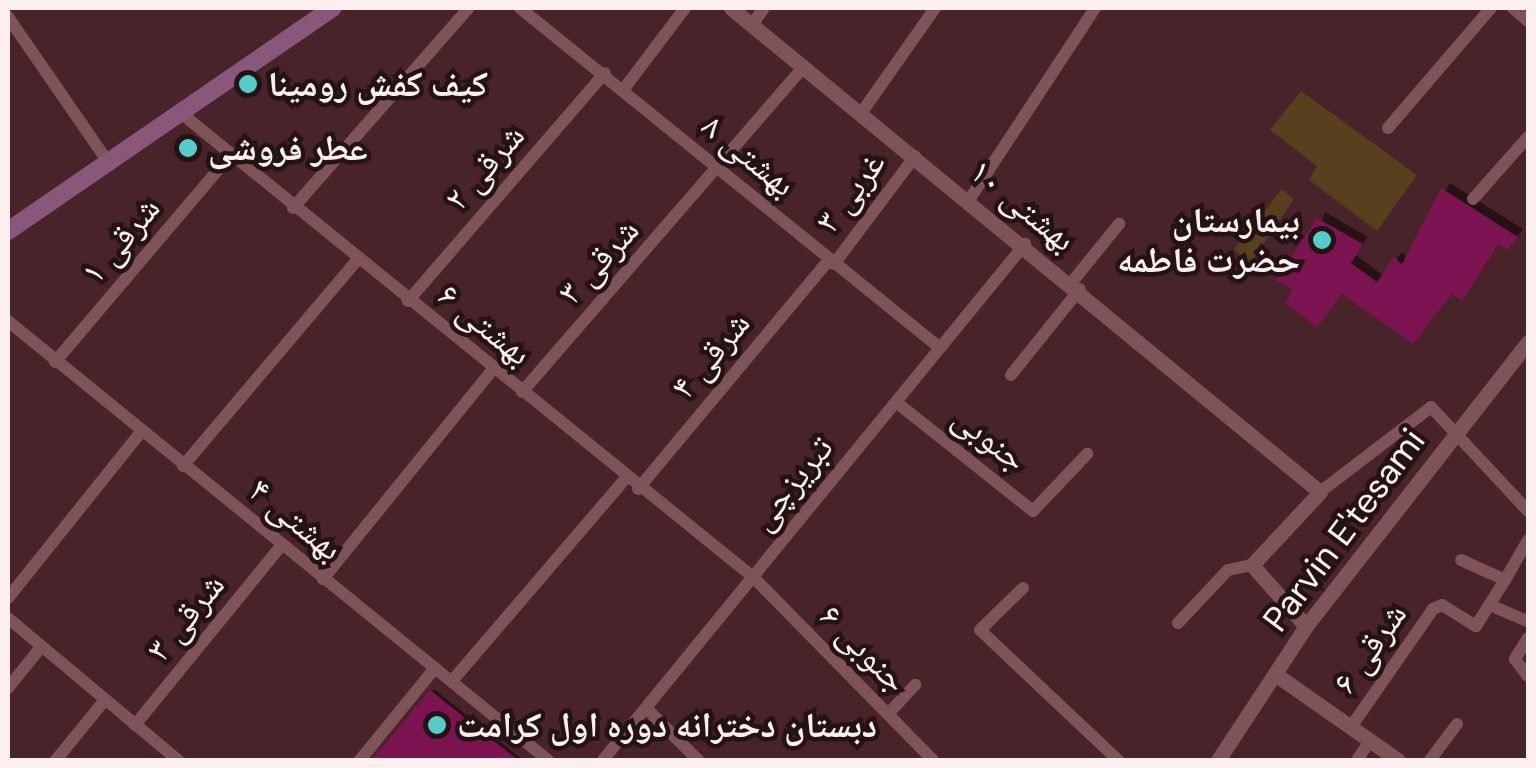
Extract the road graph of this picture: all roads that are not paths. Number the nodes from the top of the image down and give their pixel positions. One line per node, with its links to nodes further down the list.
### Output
1 (333, 8): 18 (main road)
2 (469, 8): 27 (street)
3 (520, 8): 15 (street, بهشتی ۸)
4 (685, 8): 16 (street)
5 (731, 8): 13 (street, بهشتی ۱۰)
6 (764, 8): 13 (street)
7 (935, 8): 17 (street)
8 (1095, 8): 26 (street)
9 (1491, 8): 19 (street)
10 (1514, 8): 12 (street)
11 (9, 12): 23 (street)
12 (1528, 20)
13 (752, 25): 14 (street, بهشتی ۱۰)
14 (804, 66): 17 (street, بهشتی ۱۰); 24 (street, شرقی ۳)
15 (605, 73): 16 (street, بهشتی ۸); 34 (street, شرقی ۲)
16 (623, 90): 24 (street, بهشتی ۸)
17 (862, 112): 22 (street, بهشتی ۱۰)
18 (182, 114): 21 (street, بهشتی ۶); 23 (main road)
19 (1388, 128)
20 (1528, 137): 25 (street)
21 (230, 156): 27 (street, بهشتی ۶); 38 (street, شرقی ۱)
22 (914, 156): 26 (street, بهشتی ۱۰); 32 (street, غربی ۳)
23 (110, 165): 29 (main road)
24 (720, 170): 32 (street, بهشتی ۸); 41 (street, شرقی ۳)
25 (1473, 199)
26 (969, 200): 30 (street, بهشتی ۱۰)
27 (293, 208): 31 (street, بهشتی ۶)
28 (1119, 224): 33 (street)
29 (8, 231)
30 (1025, 244): 33 (street, بهشتی ۱۰); 37 (street, تبریزچی)
31 (357, 260): 34 (street, بهشتی ۶); 46 (street)
32 (831, 262): 37 (street, بهشتی ۸); 48 (street, شرقی ۴)
33 (1076, 286): 40 (street); 49 (street, بهشتی ۱۰)
34 (408, 300): 39 (street, بهشتی ۶)
35 (8, 321): 38 (street, بهشتی ۴)
36 (1528, 342): 43 (street, Parvin E'tesami)
37 (940, 348): 42 (street, تبریزچی)
38 (55, 362): 44 (street, بهشتی ۴)
39 (493, 369): 41 (street, بهشتی ۶); 56 (street)
40 (1012, 376)
41 (522, 392): 47 (street, بهشتی ۶)
42 (896, 402): 45 (street, جنوبی); 55 (street, تبریزچی)
43 (1456, 430): 49 (street); 50 (street); 64 (street, Parvin E'tesami)
44 (141, 432): 46 (street, بهشتی ۴); 59 (street)
45 (1087, 454)
46 (183, 466): 52 (street, بهشتی ۴)
47 (626, 479): 48 (street, بهشتی ۶); 70 (street)
48 (638, 489): 55 (street, بهشتی ۶)
49 (1320, 492): 54 (street)
50 (1528, 511)
51 (1528, 540): 57 (street)
52 (281, 546): 56 (street, بهشتی ۴); 77 (street, ۳ شرقی)
53 (1462, 560): 57 (street)
54 (1252, 565): 63 (street); 64 (street)
55 (753, 577): 74 (street, تبریزچی); 75 (street, جنوبی ۶)
56 (323, 579): 67 (street, بهشتی ۴)
57 (1505, 580): 60 (street)
58 (1024, 588): 87 (street)
59 (8, 598)
60 (1492, 606): 62 (street); 78 (street, شرقی ۶)
61 (8, 618): 66 (street)
62 (1528, 621)
63 (1178, 623)
64 (1306, 626): 68 (street, Parvin E'tesami)
65 (1528, 638): 69 (street)
66 (42, 647): 72 (street); 73 (street)
67 (435, 668): 70 (street, بهشتی ۴); 83 (street)
68 (1275, 674): 78 (street); 88 (street, Parvin E'tesami)
69 (1528, 676)
70 (452, 682): 84 (street, بهشتی ۴)
71 (915, 685): 75 (street)
72 (8, 688)
73 (106, 700): 77 (street); 81 (street)
74 (646, 708): 80 (street, تبریزچی); 85 (street)
75 (888, 714): 86 (street, جنوبی ۶)
76 (1457, 724): 91 (street)
77 (135, 725): 82 (street)
78 (1351, 728): 79 (street)
79 (1370, 741): 89 (street); 90 (street)
80 (611, 758)
81 (56, 760)
82 (178, 760)
83 (360, 760)
84 (548, 760)
85 (698, 760)
86 (933, 760)
87 (1118, 760)
88 (1218, 760)
89 (1357, 760)
90 (1398, 760)
91 (1430, 760)

